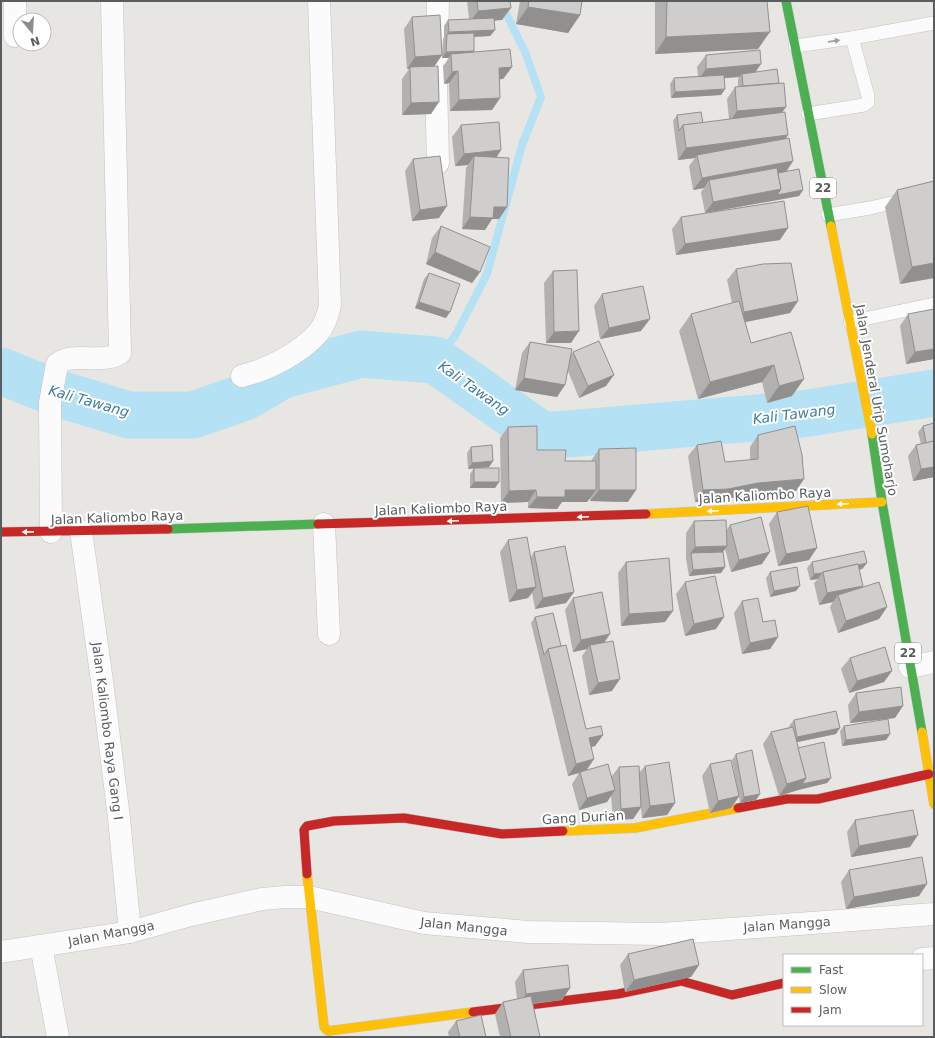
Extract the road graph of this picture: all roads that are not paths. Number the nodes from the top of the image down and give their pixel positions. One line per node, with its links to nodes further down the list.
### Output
1 (15, 1): 6 (street)
2 (112, 1): 21 (street)
3 (319, 1): 16 (street)
4 (438, 1): 11 (street)
5 (786, 1): 9 (main road, Jalan Jenderal Urip Sumoharjo / 22)
6 (15, 12)
7 (934, 23): 8 (lane)
8 (852, 38): 9 (lane, one-way to 8); 10 (lane)
9 (795, 46): 10 (main road, Jalan Jenderal Urip Sumoharjo / 22)
10 (808, 114): 13 (main road, Jalan Jenderal Urip Sumoharjo / 22)
11 (438, 163)
12 (934, 194): 13 (lane)
13 (828, 215): 15 (main road, Jalan Jenderal Urip Sumoharjo / 22)
14 (934, 304): 15 (lane)
15 (850, 322): 17 (main road, Jalan Jenderal Urip Sumoharjo / 22)
16 (242, 376)
17 (882, 502): 18 (main road, Jalan Kaliombo Raya, one-way to 18); 24 (main road, Jalan Jenderal Urip Sumoharjo / 22)
18 (324, 524): 19 (main road, Jalan Kaliombo Raya); 22 (street)
19 (80, 531): 21 (main road, Jalan Kaliombo Raya); 29 (street, Jalan Kaliombo Raya Gang I)
20 (1, 532): 21 (main road, Jalan Kaliombo Raya, one-way to 20)
21 (51, 532)
22 (329, 634)
23 (934, 662): 24 (street)
24 (910, 668): 25 (main road, Jalan Jenderal Urip Sumoharjo / 22)
25 (929, 774): 26 (main road, Jalan Jenderal Urip Sumoharjo / 22); 27 (main road, Gang Durian)
26 (934, 804)
27 (309, 898): 28 (street, Jalan Mangga); 29 (street, Jalan Mangga); 35 (main road)
28 (934, 914)
29 (130, 932): 30 (street, Jalan Mangga)
30 (41, 946): 31 (street, Jalan Mangga); 36 (street)
31 (1, 952)
32 (934, 958): 33 (street)
33 (923, 959)
34 (783, 983): 35 (main road)
35 (325, 1033)
36 (58, 1037)

